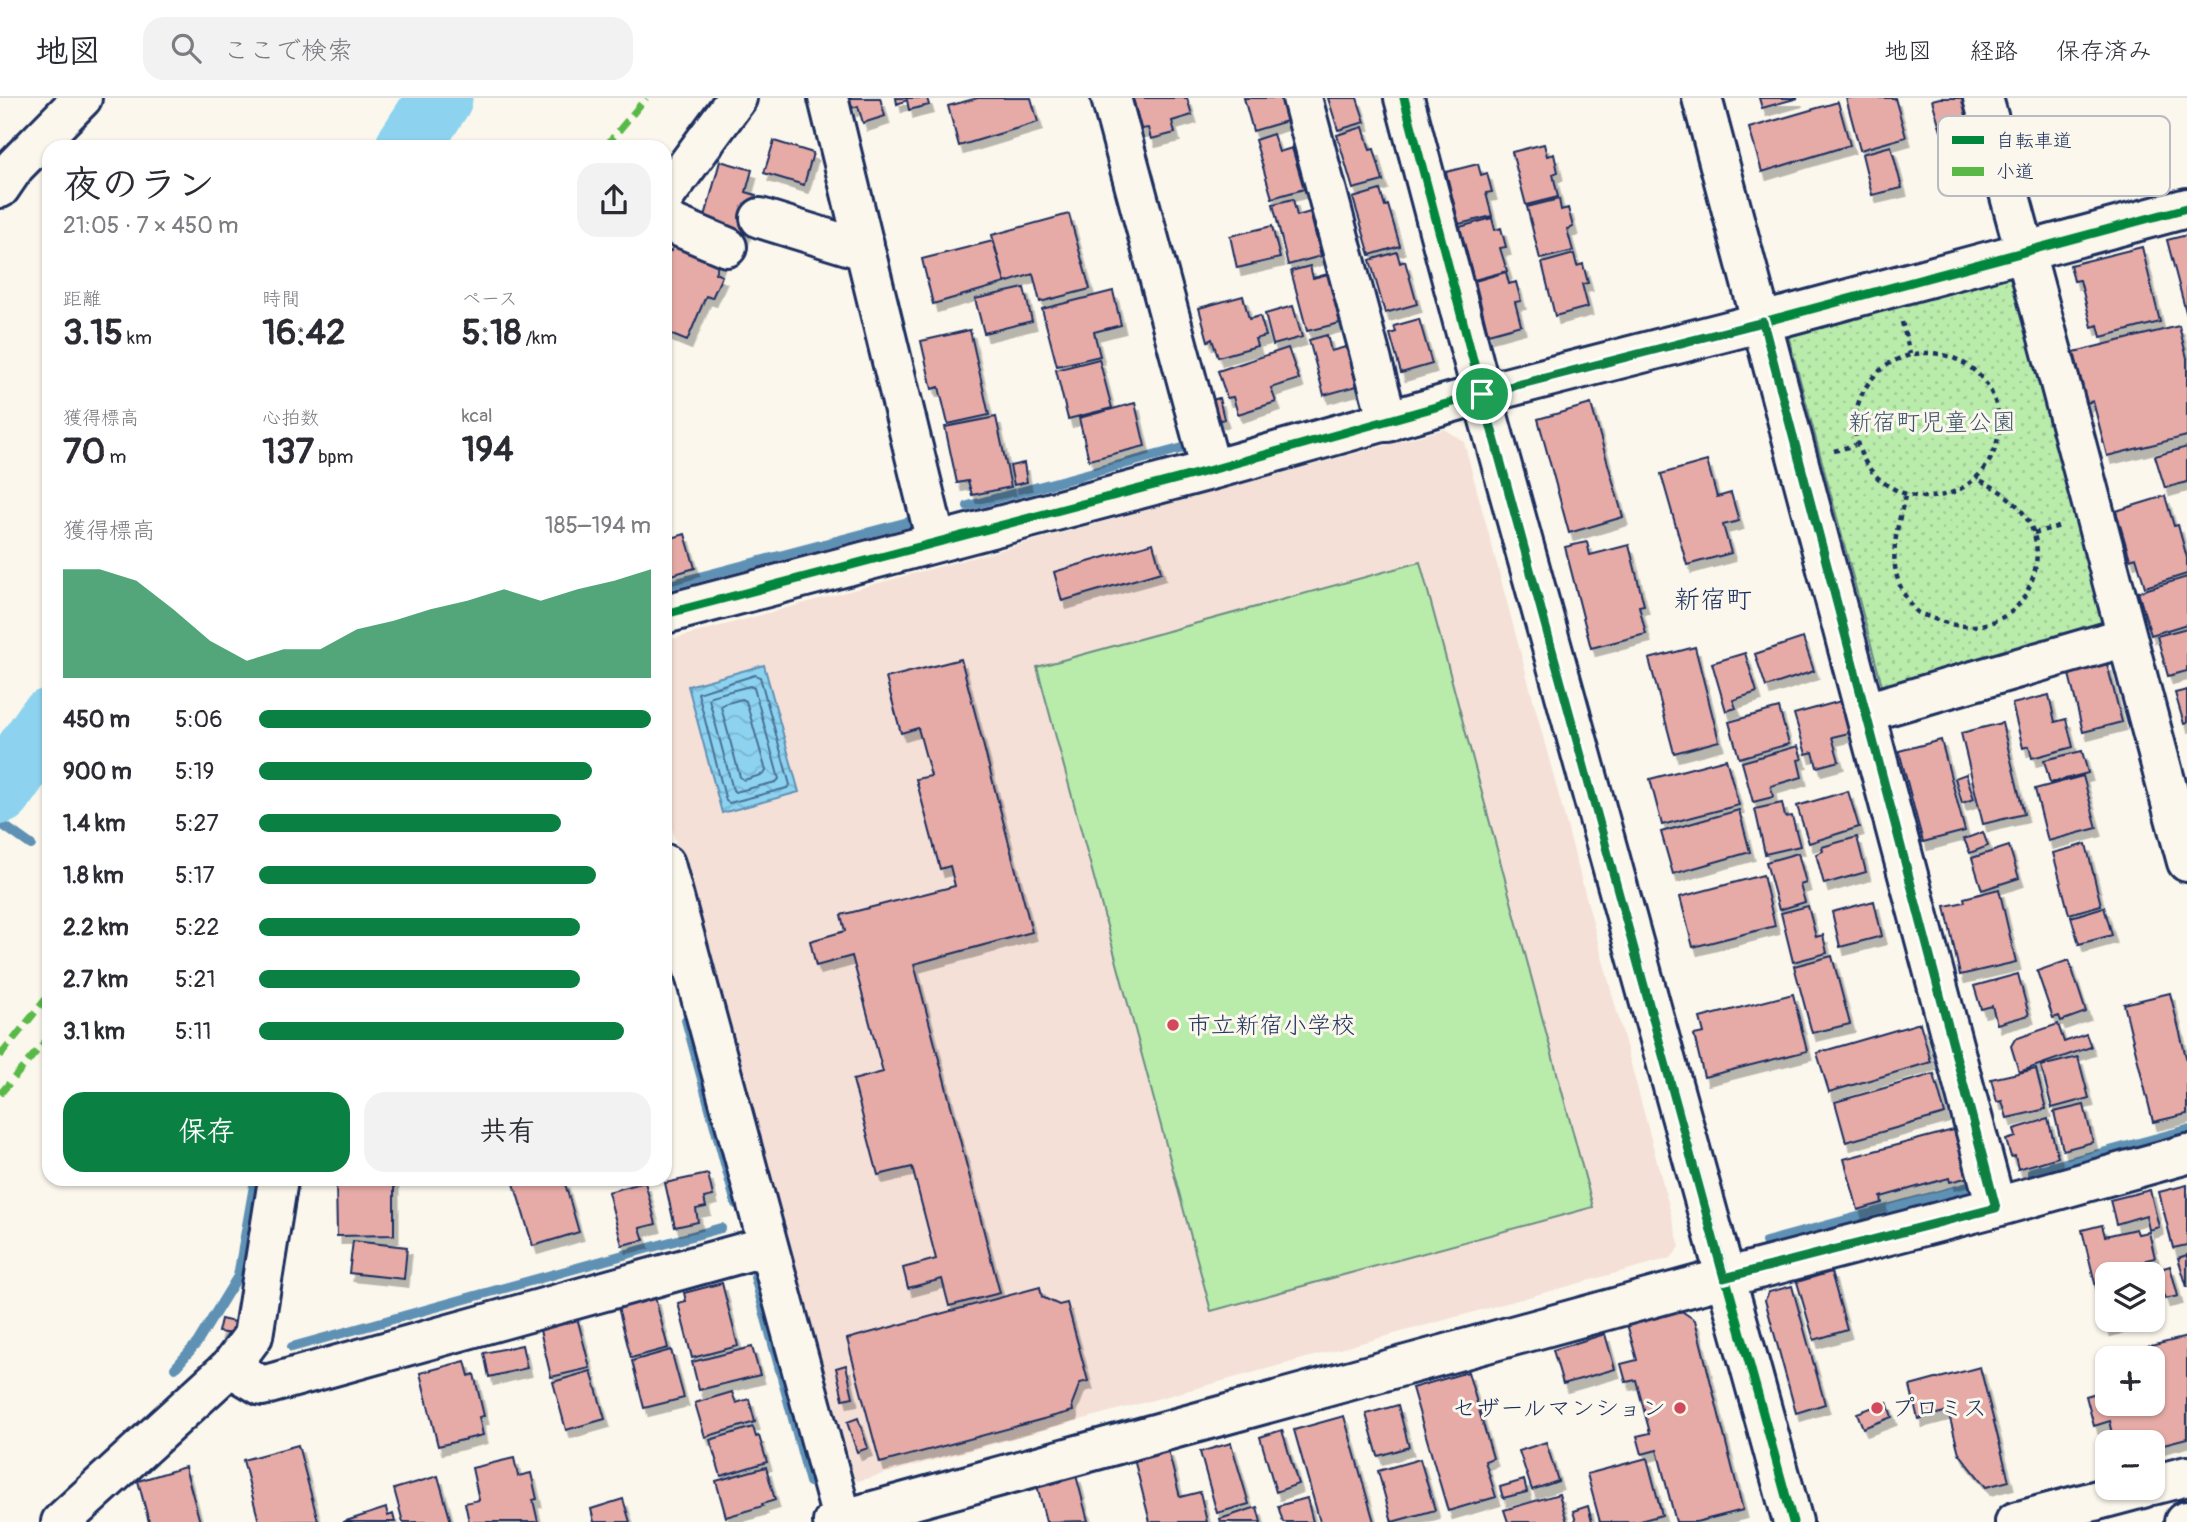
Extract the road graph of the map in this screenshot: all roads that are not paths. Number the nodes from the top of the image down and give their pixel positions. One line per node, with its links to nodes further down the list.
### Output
1 (82, 98): 11 (main road)
2 (737, 98): 10 (main road)
3 (828, 98): 16 (main road)
4 (1111, 98): 22 (main road)
5 (1302, 98): 21 (main road)
6 (1404, 98): 20 (main road)
7 (1702, 98): 19 (main road)
8 (1983, 98): 9 (main road)
9 (1988, 116)
10 (672, 186)
11 (0, 188)
12 (2010, 196): 18 (main road)
13 (2187, 208): 18 (main road)
14 (760, 218): 16 (main road)
15 (672, 224): 17 (main road)
16 (864, 244): 23 (main road)
17 (727, 247)
18 (2026, 253): 19 (main road); 25 (main road)
19 (1763, 322): 20 (main road); 26 (main road)
20 (1482, 394): 21 (main road); 34 (main road)
21 (1388, 422): 22 (main road)
22 (1211, 470): 23 (main road)
23 (936, 542): 24 (main road)
24 (672, 612)
25 (2126, 637): 26 (main road); 27 (main road)
26 (1866, 712): 32 (main road)
27 (2187, 862)
28 (672, 920): 29 (main road)
29 (681, 991): 33 (main road)
30 (2187, 1154): 32 (main road)
31 (277, 1186): 35 (main road)
32 (1996, 1208): 34 (main road)
33 (767, 1246): 35 (main road); 39 (main road)
34 (1724, 1278): 39 (main road); 41 (main road)
35 (230, 1367): 40 (main road)
36 (2187, 1476): 37 (main road)
37 (2165, 1482)
38 (2098, 1500): 42 (main road)
39 (839, 1521)
40 (61, 1522)
41 (1793, 1522)
42 (2015, 1522)

